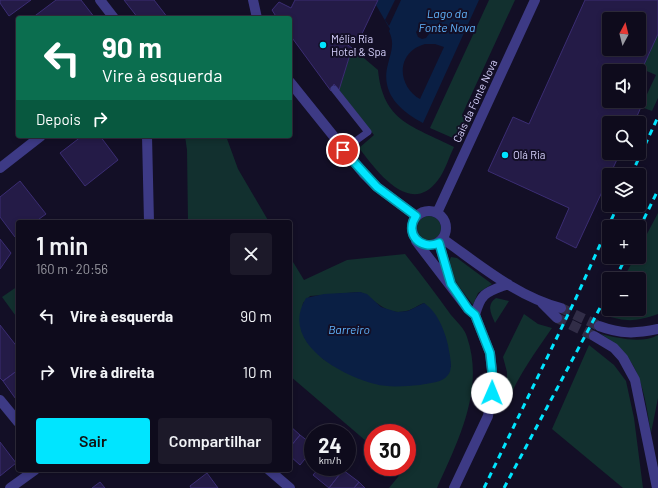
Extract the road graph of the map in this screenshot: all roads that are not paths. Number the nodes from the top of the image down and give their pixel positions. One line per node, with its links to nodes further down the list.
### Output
1 (100, 0): 4 (street)
2 (253, 0): 5 (street)
3 (535, 0): 12 (street, Cais da Fonte Nova)
4 (112, 16)
5 (257, 16)
6 (292, 85): 10 (street)
7 (334, 89): 10 (lane)
8 (38, 138): 11 (street)
9 (147, 138): 14 (street)
10 (343, 150): 13 (street)
11 (0, 168)
12 (437, 213): 13 (street); 16 (street)
13 (416, 216): 15 (street)
14 (149, 220)
15 (416, 241): 16 (street); 17 (street)
16 (441, 241): 17 (street); 18 (street)
17 (451, 284): 21 (street)
18 (508, 284): 19 (street); 21 (street)
19 (542, 303): 20 (street); 22 (street)
20 (561, 308)
21 (475, 315): 30 (street)
22 (557, 318)
23 (658, 328): 31 (street)
24 (0, 400): 25 (street)
25 (16, 420)
26 (32, 472): 28 (street)
27 (271, 472): 29 (street)
28 (10, 488)
29 (290, 488)
30 (454, 488)
31 (657, 488)

